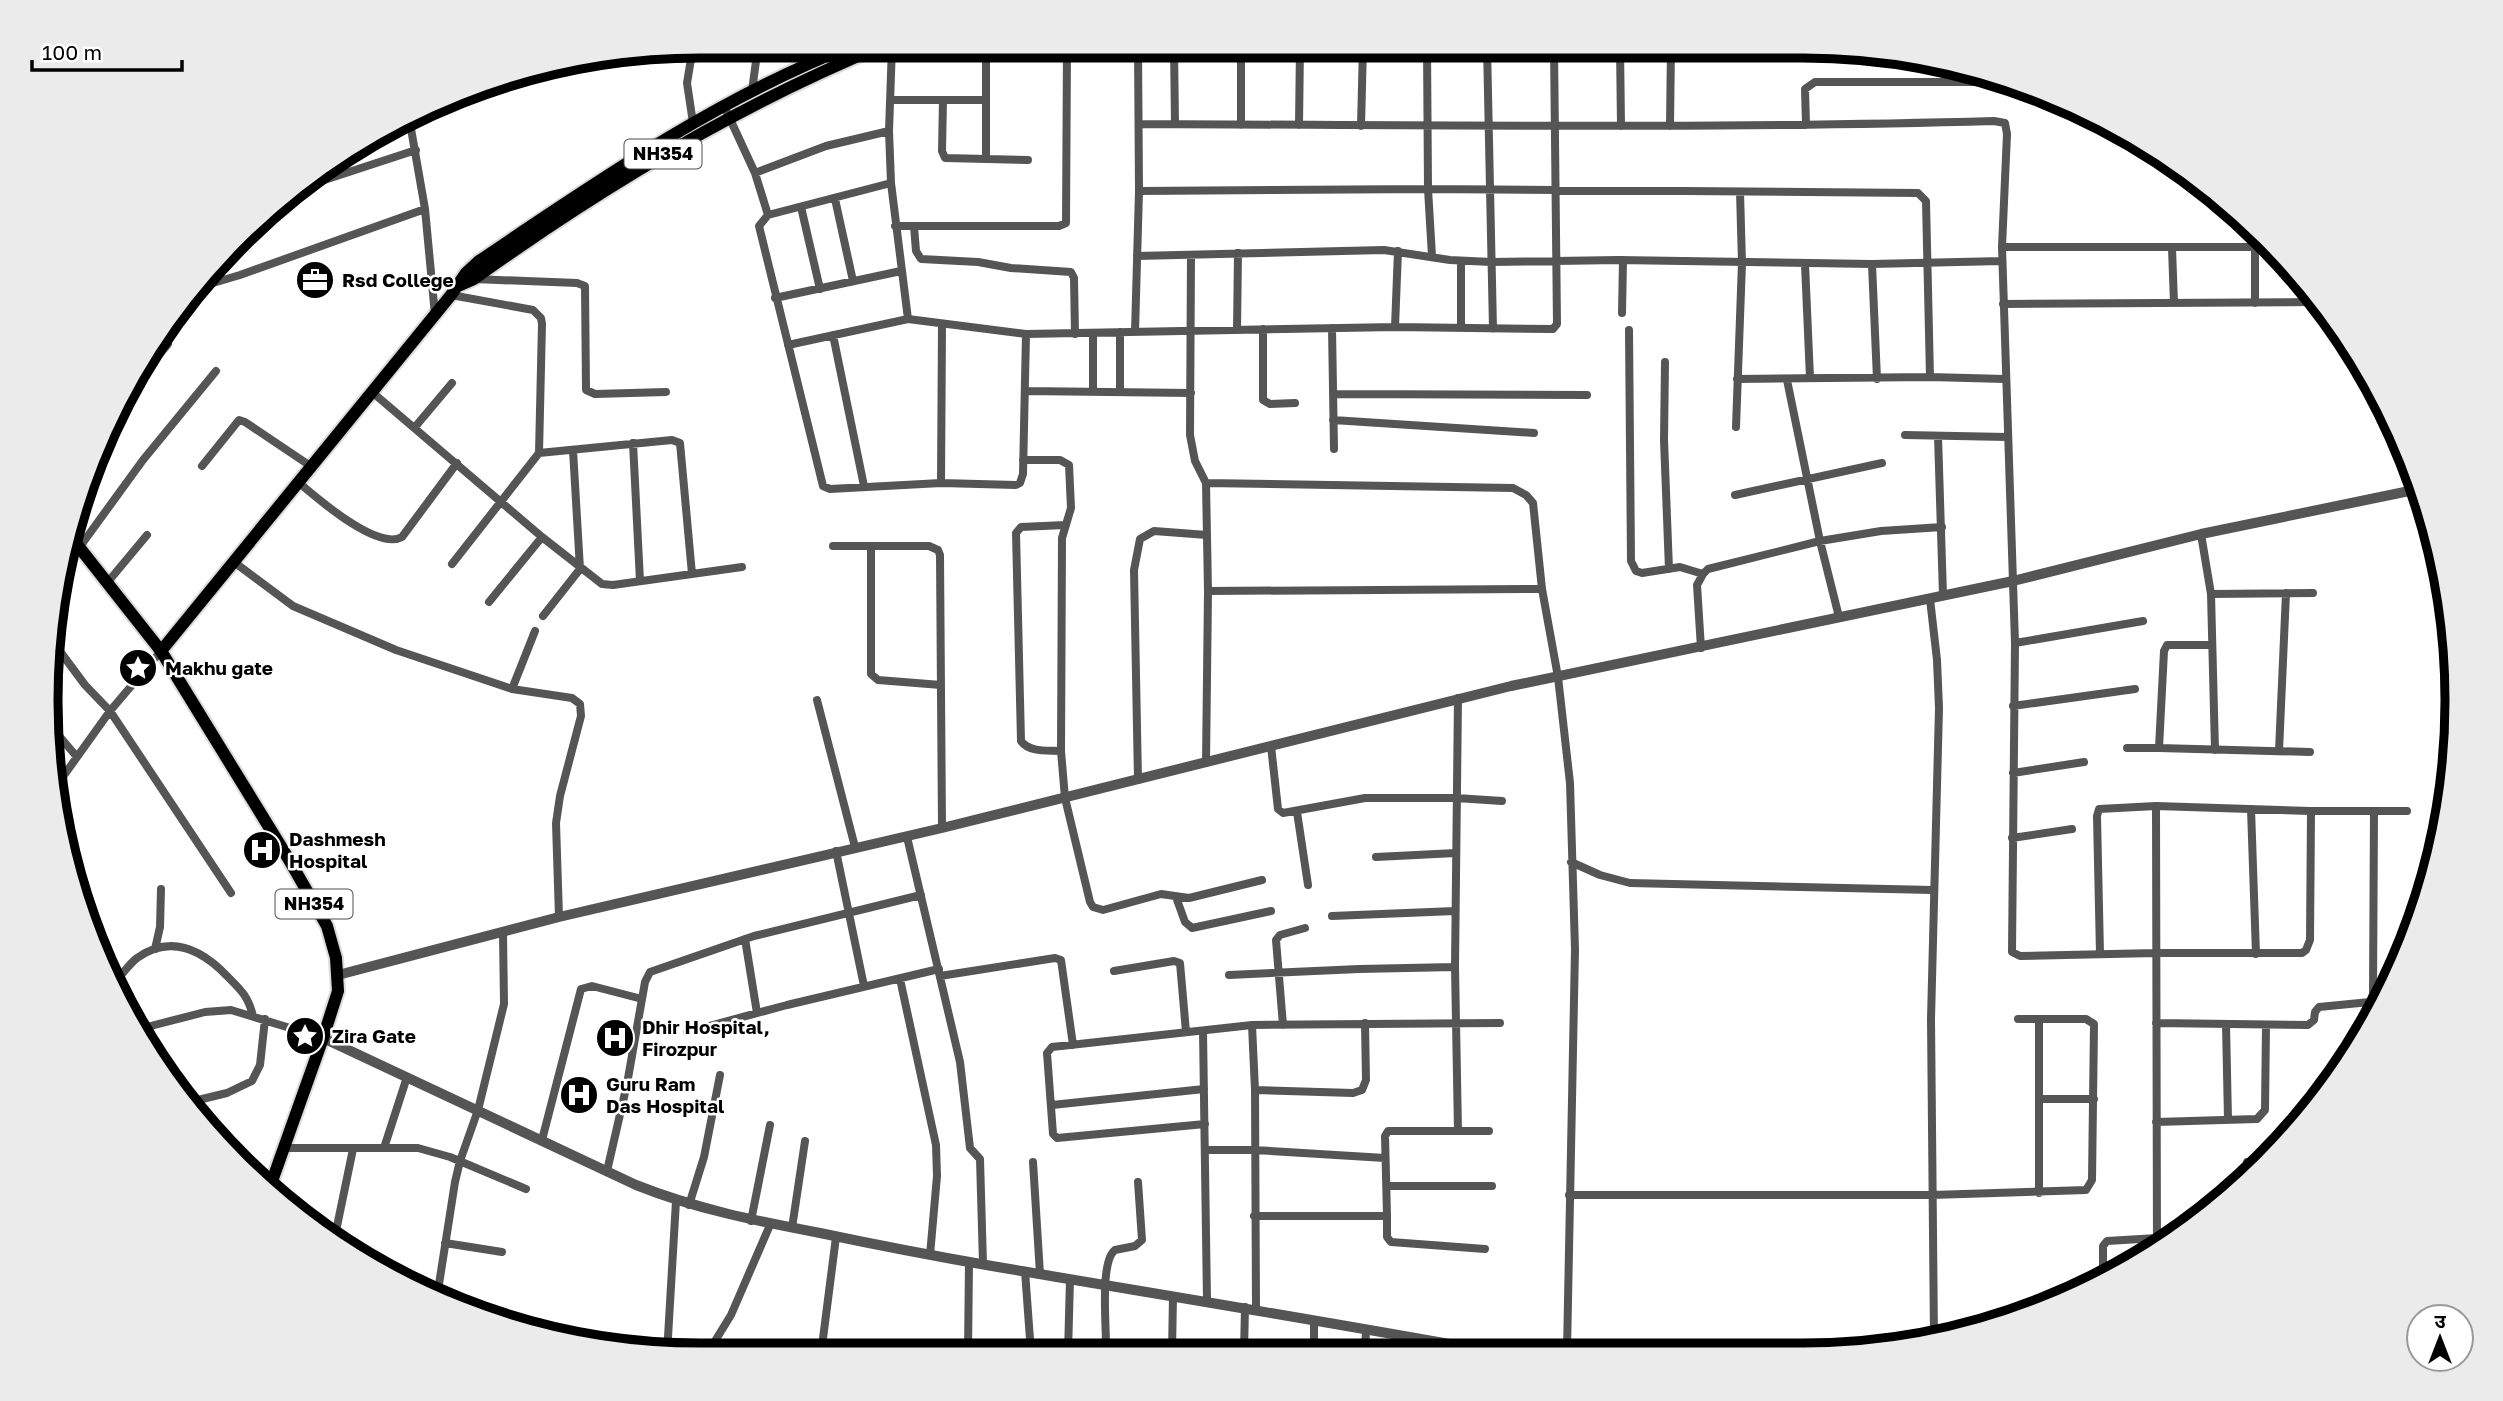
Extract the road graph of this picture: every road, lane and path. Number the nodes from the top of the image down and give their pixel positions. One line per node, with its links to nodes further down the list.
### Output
1 (691, 58): 24 (street)
2 (756, 58): 19 (street)
3 (816, 58): 19 (main road, NH354)
4 (854, 58): 23 (main road, NH354)
5 (892, 58): 20 (street)
6 (986, 58): 22 (street)
7 (1068, 58): 54 (street)
8 (1138, 58): 25 (street)
9 (1174, 58): 26 (street)
10 (1241, 58): 27 (street)
11 (1300, 58): 28 (street)
12 (1363, 58): 30 (street)
13 (1427, 58): 35 (street)
14 (1487, 58): 36 (street)
15 (1554, 58): 31 (street)
16 (1620, 58): 32 (street)
17 (1671, 58): 33 (street)
18 (1976, 82): 29 (street)
19 (752, 91): 23 (main road, NH354)
20 (891, 100): 21 (street); 37 (street)
21 (943, 100): 22 (street); 39 (street)
22 (986, 100): 39 (street)
23 (727, 111): 24 (main road, NH354); 41 (street); 74 (main road, NH354)
24 (693, 123): 77 (main road, NH354)
25 (1139, 124): 26 (street); 46 (street)
26 (1175, 124): 27 (street)
27 (1241, 125): 28 (street)
28 (1298, 125): 30 (street)
29 (1806, 125): 33 (street); 55 (street)
30 (1361, 126): 35 (street)
31 (1554, 126): 32 (street); 36 (street); 47 (street)
32 (1620, 126): 33 (street)
33 (1670, 126)
34 (411, 127): 38 (street)
35 (1428, 127): 36 (street); 44 (street)
36 (1488, 127): 45 (street)
37 (889, 131): 41 (street); 43 (street)
38 (416, 150): 42 (street); 51 (street)
39 (986, 159): 40 (street)
40 (1028, 160)
41 (755, 173): 52 (street)
42 (324, 180)
43 (891, 183): 49 (street); 53 (street)
44 (1427, 189): 45 (street); 46 (street); 62 (street)
45 (1490, 190): 47 (street); 67 (street)
46 (1139, 191): 61 (street)
47 (1554, 191): 48 (street); 63 (street)
48 (1741, 192): 68 (street); 69 (street)
49 (835, 199): 50 (street); 75 (street)
50 (801, 207): 52 (street); 76 (street)
51 (425, 209): 73 (street); 84 (street)
52 (768, 215): 78 (street)
53 (895, 226): 54 (street); 72 (street)
54 (914, 226): 99 (street)
55 (2002, 247): 57 (street); 66 (street)
56 (2255, 247): 57 (street); 81 (street)
57 (2172, 248): 80 (street)
58 (1398, 251): 59 (street); 62 (street); 87 (street)
59 (1238, 253): 60 (street); 92 (street)
60 (1191, 255): 61 (street); 91 (street)
61 (1137, 256): 96 (street)
62 (1432, 257): 65 (street)
63 (1556, 260): 64 (street); 67 (street); 90 (street)
64 (1623, 260): 68 (street); 83 (street)
65 (1461, 261): 67 (street); 89 (street)
66 (2003, 261): 69 (street); 82 (street)
67 (1491, 262): 90 (street)
68 (1742, 263): 70 (street); 108 (street)
69 (1929, 263): 71 (street); 106 (street)
70 (1805, 264): 71 (street); 107 (street)
71 (1872, 264): 109 (street)
72 (901, 271): 75 (street); 85 (street)
73 (215, 279)
74 (474, 279): 77 (main road, NH354); 115 (street)
75 (853, 281): 76 (street)
76 (820, 289): 78 (street)
77 (454, 291): 84 (main road, NH354); 132 (street)
78 (775, 298): 102 (street)
79 (2307, 302): 81 (street)
80 (2174, 303): 81 (street); 82 (street)
81 (2255, 303)
82 (2003, 304): 110 (street)
83 (1622, 313)
84 (435, 315): 114 (main road, NH354)
85 (908, 320): 86 (street); 100 (street)
86 (942, 325): 98 (street); 140 (street)
87 (1395, 327): 88 (street); 89 (street)
88 (1332, 328): 93 (street); 119 (street)
89 (1461, 328): 90 (street)
90 (1493, 329)
91 (1192, 330): 92 (street); 96 (street); 118 (street)
92 (1237, 330): 93 (street)
93 (1263, 330): 121 (street)
94 (1629, 330): 161 (street)
95 (1120, 332): 96 (street); 97 (street); 117 (street)
96 (1135, 332)
97 (1093, 333): 99 (street); 116 (street)
98 (1026, 334): 99 (street); 113 (street)
99 (1075, 334)
100 (833, 335): 102 (street); 142 (street)
101 (168, 344): 103 (street)
102 (788, 345): 142 (street)
103 (158, 357)
104 (1665, 362): 161 (street)
105 (216, 371): 156 (street)
106 (1930, 377): 109 (street); 110 (street)
107 (1810, 378): 109 (street); 111 (street)
108 (1737, 379): 111 (street); 124 (street)
109 (1877, 379)
110 (2005, 379): 128 (street)
111 (1787, 380): 138 (street)
112 (452, 383): 123 (street)
113 (1026, 391): 116 (street); 133 (street)
114 (372, 392): 123 (street); 137 (main road, NH354)
115 (666, 392)
116 (1093, 392): 117 (street)
117 (1120, 392): 118 (street)
118 (1191, 393): 141 (street)
119 (1333, 394): 120 (street); 122 (street)
120 (1587, 395)
121 (1295, 403)
122 (1334, 420): 125 (street); 130 (street)
123 (415, 427): 134 (street)
124 (1736, 427)
125 (1534, 433)
126 (1905, 435): 127 (street)
127 (1938, 436): 128 (street); 147 (street)
128 (2007, 438): 165 (street)
129 (633, 443): 131 (street); 162 (street); 164 (street)
130 (1334, 449)
131 (573, 450): 132 (street); 160 (street)
132 (539, 453): 145 (street)
133 (1023, 460): 140 (street); 146 (street)
134 (457, 463): 139 (street); 145 (street)
135 (1882, 463): 138 (street)
136 (202, 466): 137 (street)
137 (312, 467): 139 (main road, NH354)
138 (1808, 478): 144 (street); 152 (street)
139 (298, 482): 157 (main road, NH354)
140 (941, 483): 142 (street)
141 (1206, 484): 150 (street); 167 (street)
142 (864, 486)
143 (2410, 491): 148 (street)
144 (1735, 495)
145 (502, 502): 151 (street); 158 (street)
146 (1065, 525): 197 (street); 197 (street)
147 (1942, 527): 152 (street); 172 (street)
148 (2201, 534): 165 (street); 171 (street)
149 (147, 535): 166 (street)
150 (1207, 535): 168 (street); 205 (street)
151 (542, 537): 160 (street); 174 (street)
152 (1820, 541): 163 (street); 176 (street)
153 (77, 546): 156 (main road)
154 (833, 547): 155 (street)
155 (871, 547): 185 (street); 185 (street)
156 (79, 548): 166 (main road)
157 (234, 562): 183 (main road, NH354); 186 (street)
158 (452, 564)
159 (742, 567): 162 (street)
160 (580, 569): 164 (street); 175 (street)
161 (1669, 569): 163 (street)
162 (692, 574): 164 (street)
163 (1703, 574): 181 (street)
164 (640, 581)
165 (2013, 581): 172 (street); 179 (street)
166 (107, 583): 183 (main road)
167 (1542, 589): 168 (street); 184 (street)
168 (1208, 591): 202 (street)
169 (2286, 593): 170 (street); 171 (street); 198 (street)
170 (2313, 593)
171 (2211, 594): 180 (street)
172 (1943, 595): 173 (street)
173 (1930, 599): 176 (street); 227 (street)
174 (489, 602)
175 (543, 616)
176 (1839, 617): 181 (street)
177 (2143, 621): 179 (street)
178 (535, 632): 186 (street)
179 (2014, 643): 190 (street)
180 (2212, 645): 195 (street); 196 (street)
181 (1701, 648): 184 (street)
182 (60, 650): 191 (street)
183 (161, 651): 191 (street); 247 (main road, NH354)
184 (1558, 677): 188 (street); 223 (street)
185 (941, 685): 215 (street)
186 (512, 689): 235 (street)
187 (2135, 689): 190 (street)
188 (1458, 698): 193 (street); 207 (street)
189 (817, 700): 219 (street)
190 (2014, 706): 203 (street)
191 (110, 711): 200 (street); 228 (street)
192 (59, 736): 200 (street)
193 (1271, 746): 202 (street); 214 (street)
194 (2127, 748): 195 (street)
195 (2159, 748): 196 (street)
196 (2216, 750): 198 (street)
197 (1061, 751): 206 (street)
198 (2279, 751): 199 (street)
199 (2310, 752)
200 (77, 757): 204 (street)
201 (2084, 762): 203 (street)
202 (1206, 763): 205 (street)
203 (2013, 773): 218 (street)
204 (62, 777)
205 (1138, 780): 206 (street)
206 (1065, 798): 215 (street); 230 (street)
207 (1456, 798): 208 (street); 214 (street); 221 (street)
208 (1502, 801)
209 (2156, 806): 210 (street); 240 (street); 241 (street)
210 (2251, 810): 211 (street); 242 (street)
211 (2311, 811): 212 (street); 242 (street)
212 (2374, 811): 213 (street); 252 (street)
213 (2407, 811)
214 (1297, 812): 225 (street)
215 (943, 828): 217 (street)
216 (2071, 829): 218 (street)
217 (907, 837): 219 (street); 229 (street)
218 (2012, 838): 241 (street)
219 (855, 848): 220 (street)
220 (836, 851): 233 (street); 235 (street)
221 (1456, 853): 222 (street); 232 (street)
222 (1376, 857)
223 (1571, 862): 227 (street); 306 (street)
224 (1262, 880): 230 (street)
225 (1308, 885)
226 (161, 890): 239 (street)
227 (1933, 890): 307 (street)
228 (231, 893)
229 (920, 895): 233 (street); 245 (street)
230 (1176, 897): 231 (street)
231 (1271, 911)
232 (1455, 911): 234 (street); 243 (street)
233 (848, 913): 238 (street); 251 (street)
234 (1332, 916)
235 (559, 918): 237 (street)
236 (1305, 929): 246 (street)
237 (503, 933): 247 (street); 282 (street)
238 (745, 939): 253 (street); 255 (street)
239 (155, 949): 249 (street); 256 (street)
240 (2156, 953): 241 (street); 242 (street); 262 (street)
241 (2099, 954)
242 (2256, 954)
243 (1455, 967): 246 (street); 263 (street)
244 (1114, 971): 271 (street)
245 (940, 973): 250 (street); 273 (street); 324 (street)
246 (1280, 973): 248 (street); 266 (street)
247 (338, 975): 272 (main road, NH354)
248 (1229, 975)
249 (120, 976)
250 (900, 978): 251 (street); 322 (street)
251 (864, 986): 255 (street)
252 (2372, 998)
253 (642, 999): 289 (street); 299 (street)
254 (2371, 1000): 267 (street)
255 (757, 1013): 270 (street)
256 (253, 1016): 257 (street); 268 (street)
257 (265, 1019): 272 (street); 280 (street)
258 (2018, 1019): 259 (street)
259 (2039, 1019): 278 (street); 279 (street)
260 (1365, 1023): 263 (street); 266 (street); 277 (street)
261 (1500, 1023): 263 (street)
262 (2156, 1023): 264 (street); 284 (street)
263 (1457, 1024): 287 (street)
264 (2227, 1024): 267 (street); 283 (street)
265 (1252, 1025): 266 (street); 269 (street); 277 (street)
266 (1283, 1025)
267 (2266, 1025): 283 (street)
268 (147, 1027)
269 (1203, 1031): 271 (street); 276 (street)
270 (687, 1032)
271 (1186, 1032): 273 (street)
272 (323, 1038): 275 (street); 291 (main road, NH354)
273 (1073, 1045): 281 (street)
274 (720, 1075): 309 (street)
275 (407, 1077): 282 (street); 292 (street)
276 (1205, 1089): 281 (street); 285 (street)
277 (1255, 1090): 295 (street)
278 (2039, 1098): 279 (street); 305 (street)
279 (2094, 1099): 305 (street)
280 (198, 1101)
281 (1052, 1105): 285 (street)
282 (478, 1110): 289 (street); 297 (street)
283 (2228, 1120): 284 (street)
284 (2156, 1122): 317 (street)
285 (1205, 1124): 294 (street)
286 (770, 1125): 312 (street)
287 (1458, 1131): 288 (street); 296 (street)
288 (1489, 1131)
289 (542, 1140): 299 (street)
290 (805, 1140): 314 (street)
291 (283, 1148): 293 (street); 300 (main road, NH354)
292 (384, 1148): 293 (street); 297 (street)
293 (353, 1149): 315 (street)
294 (1205, 1150): 295 (street); 332 (street)
295 (1254, 1150): 296 (street); 310 (street)
296 (1385, 1158): 302 (street)
297 (460, 1161): 304 (street); 319 (street)
298 (1033, 1162): 327 (street)
299 (607, 1171): 308 (street)
300 (272, 1180)
301 (1138, 1182): 329 (street)
302 (1387, 1186): 303 (street); 311 (street)
303 (1492, 1186)
304 (526, 1189)
305 (2039, 1193): 307 (street)
306 (1569, 1195): 307 (street); 352 (street)
307 (1932, 1195): 337 (street)
308 (676, 1201): 309 (street); 339 (street)
309 (689, 1205): 312 (street)
310 (1254, 1216): 311 (street); 334 (street)
311 (1387, 1216): 320 (street)
312 (751, 1221): 313 (street)
313 (770, 1225): 314 (street); 340 (street)
314 (792, 1228): 316 (street)
315 (336, 1230)
316 (836, 1237): 322 (street); 341 (street)
317 (2157, 1237)
318 (2155, 1238): 325 (street)
319 (444, 1242): 321 (street); 330 (street)
320 (1485, 1248)
321 (502, 1252)
322 (930, 1255): 323 (street)
323 (969, 1262): 324 (street); 342 (street)
324 (983, 1264): 326 (street)
325 (2103, 1268)
326 (1025, 1271): 327 (street); 343 (street)
327 (1040, 1274): 328 (street)
328 (1070, 1279): 329 (street); 344 (street)
329 (1106, 1285): 331 (street); 345 (street)
330 (438, 1287)
331 (1173, 1296): 332 (street); 346 (street)
332 (1207, 1301): 333 (street)
333 (1245, 1307): 334 (street); 347 (street)
334 (1256, 1309): 335 (street)
335 (1314, 1321): 336 (street); 348 (street)
336 (1366, 1330): 338 (street); 349 (street)
337 (1934, 1330)
338 (1401, 1336): 350 (street); 351 (street)
339 (668, 1342)
340 (714, 1343)
341 (822, 1343)
342 (968, 1343)
343 (1030, 1343)
344 (1068, 1343)
345 (1106, 1343)
346 (1172, 1343)
347 (1244, 1343)
348 (1314, 1343)
349 (1365, 1343)
350 (1401, 1343)
351 (1442, 1343)
352 (1567, 1343)

